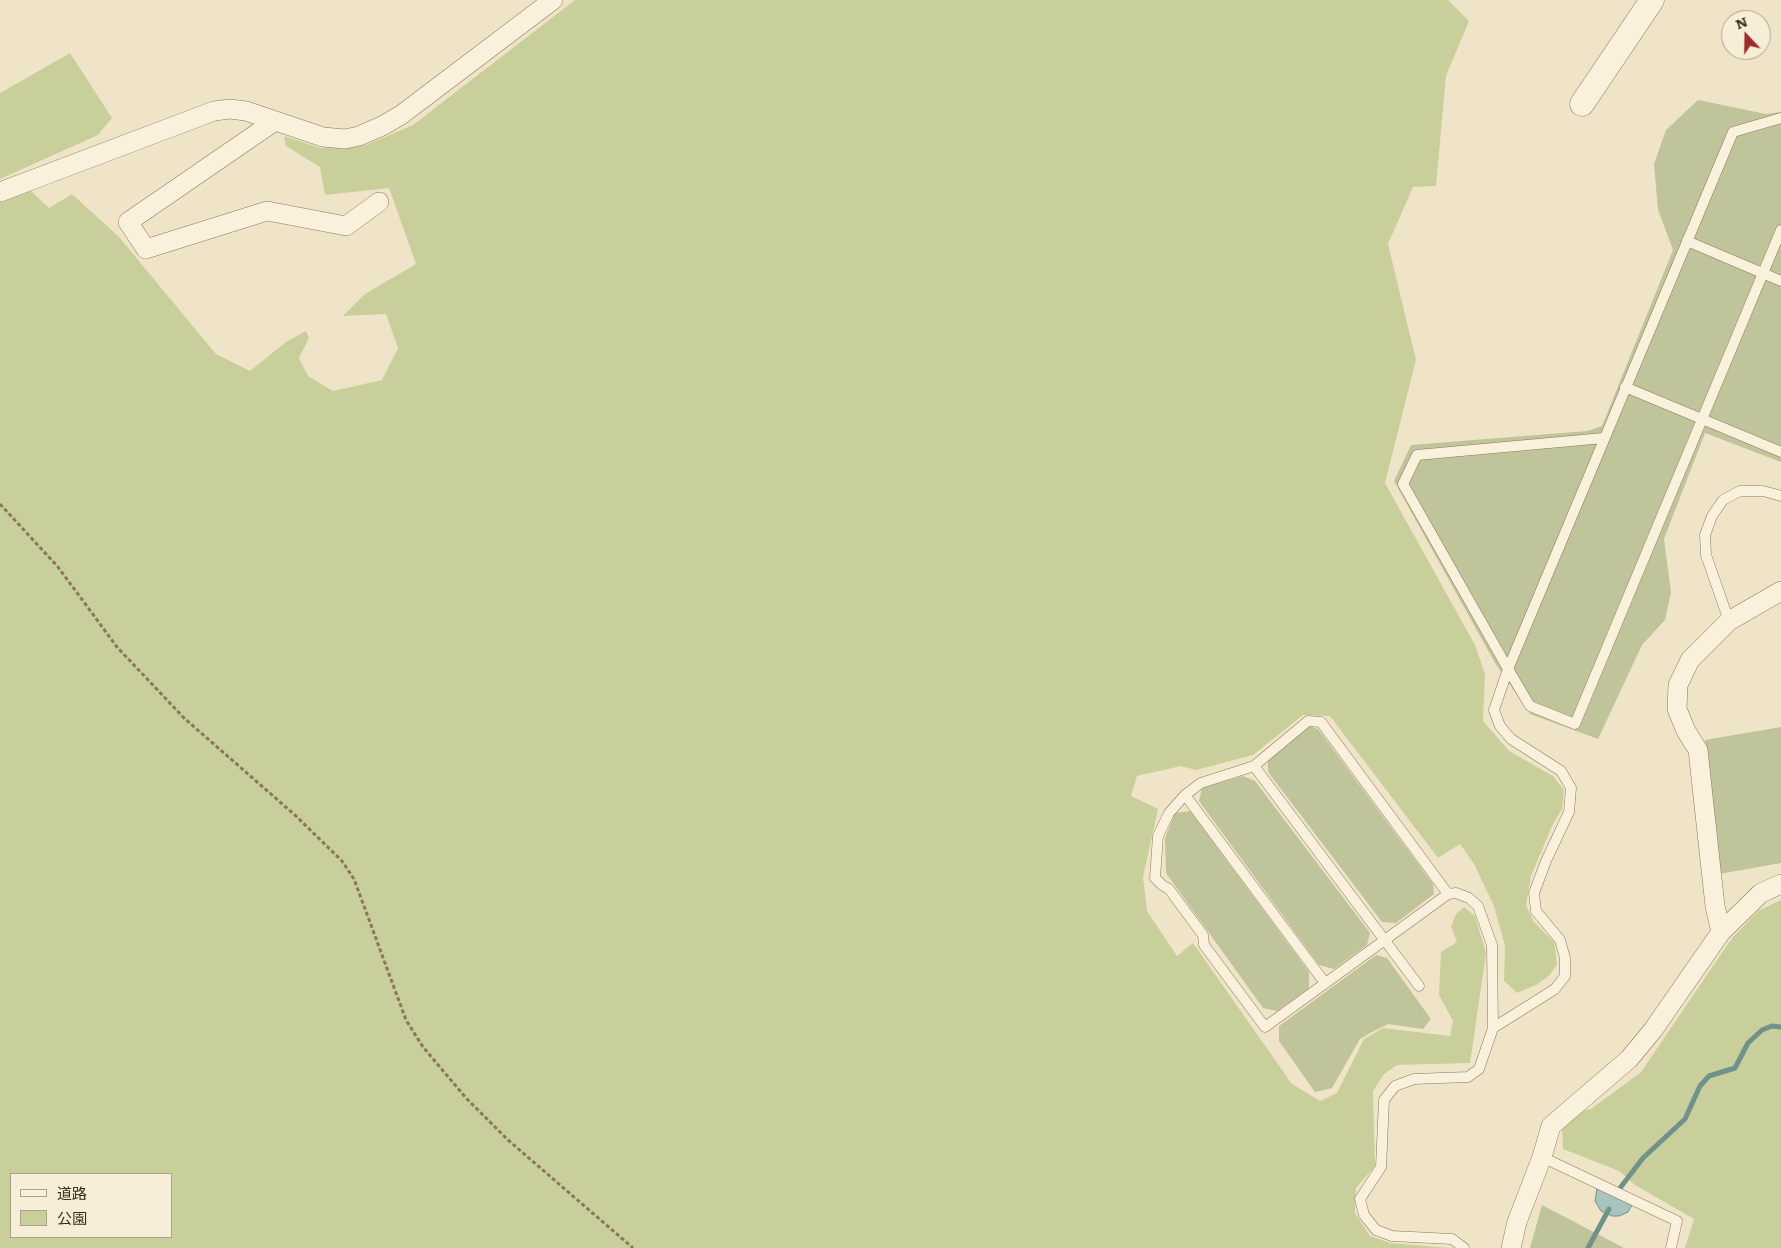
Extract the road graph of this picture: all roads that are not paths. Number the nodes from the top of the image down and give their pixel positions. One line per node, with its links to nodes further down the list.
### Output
1 (553, 0): 5 (street)
2 (1652, 0): 3 (street)
3 (1582, 104)
4 (1781, 118): 9 (lane)
5 (275, 121): 6 (street); 7 (street)
6 (0, 192)
7 (379, 202)
8 (1781, 230): 10 (lane)
9 (1687, 240): 10 (lane); 12 (lane)
10 (1763, 274): 11 (lane); 13 (lane)
11 (1781, 281)
12 (1625, 388): 13 (lane); 14 (lane)
13 (1702, 420): 15 (lane); 19 (lane)
14 (1604, 438): 19 (lane); 19 (lane)
15 (1781, 452)
16 (1781, 496): 18 (lane)
17 (1781, 591): 18 (street)
18 (1729, 622): 24 (street)
19 (1508, 669): 28 (lane)
20 (1254, 766): 21 (lane); 23 (lane); 25 (lane)
21 (1185, 795): 26 (lane); 26 (lane)
22 (1781, 884): 24 (street)
23 (1448, 894): 25 (lane); 28 (lane)
24 (1721, 932): 29 (street)
25 (1384, 940): 26 (lane); 27 (lane)
26 (1325, 983)
27 (1419, 986)
28 (1493, 1028): 30 (lane)
29 (1542, 1157): 31 (street); 32 (lane)
30 (1464, 1248)
31 (1511, 1248)
32 (1671, 1248)

